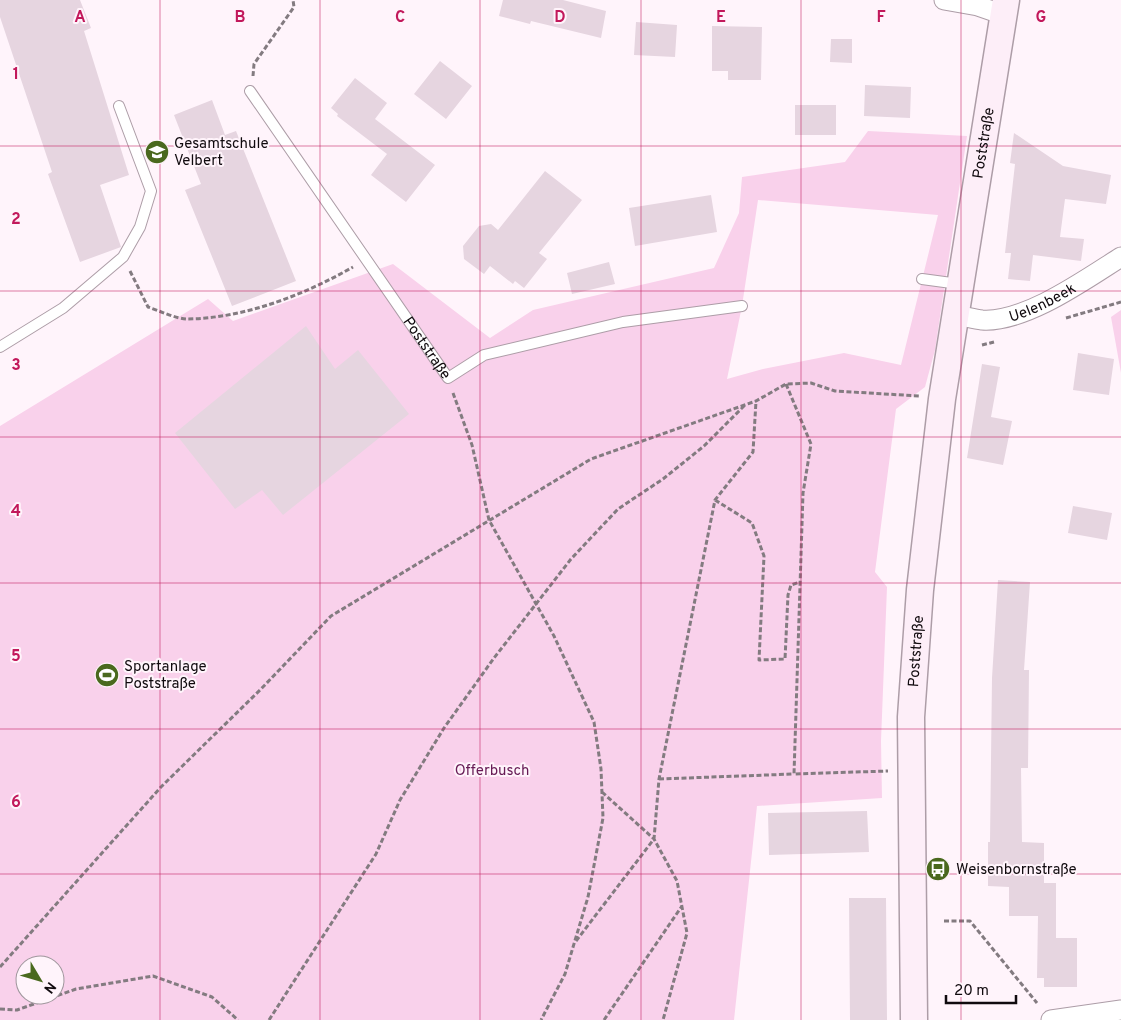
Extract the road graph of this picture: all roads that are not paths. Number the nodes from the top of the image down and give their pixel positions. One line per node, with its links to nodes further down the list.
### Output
1 (944, 0): 2 (street)
2 (1005, 7): 7 (street, Poststraße)
3 (250, 91): 8 (lane, Poststraße)
4 (120, 106): 10 (lane)
5 (1121, 257): 9 (street, Uelenbeek)
6 (922, 279): 7 (lane)
7 (960, 284): 9 (street, Poststraße)
8 (742, 306)
9 (955, 315): 12 (street, Poststraße)
10 (0, 347)
11 (1121, 1010): 13 (street)
12 (914, 1020)
13 (1051, 1020)

